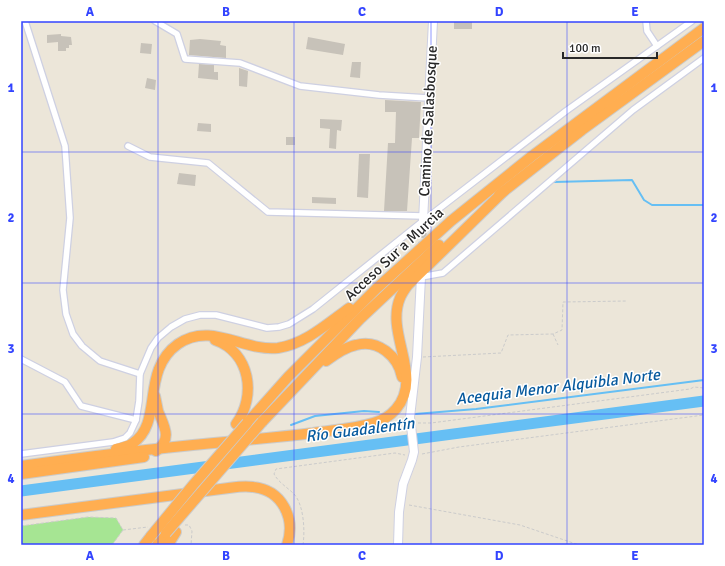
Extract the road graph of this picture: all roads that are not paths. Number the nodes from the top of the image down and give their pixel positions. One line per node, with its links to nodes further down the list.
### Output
1 (25, 21): 18 (street)
2 (155, 21): 10 (street)
3 (433, 21): 10 (street, Camino de Salasbosque)
4 (646, 21): 8 (street)
5 (692, 21): 8 (street)
6 (704, 28): 15 (highway, Acceso Sur a Murcia)
7 (704, 41): 12 (highway, Acceso Sur a Murcia)
8 (657, 46): 13 (street)
9 (704, 58): 14 (street)
10 (428, 98): 13 (street, Camino de Salasbosque)
11 (128, 146): 13 (street)
12 (504, 191): 20 (highway, Acceso Sur a Murcia); 21 (highway)
13 (423, 219): 18 (street)
14 (420, 277): 36 (street)
15 (377, 288): 16 (highway); 29 (highway, Acceso Sur a Murcia, bridge)
16 (193, 337): 19 (highway); 29 (highway, bridge)
17 (21, 359): 22 (street)
18 (140, 374): 22 (street)
19 (155, 382): 24 (highway); 26 (highway)
20 (284, 398): 21 (highway); 31 (highway, Acceso Sur a Murcia, bridge)
21 (395, 410): 23 (highway)
22 (136, 420): 25 (street)
23 (280, 437): 24 (highway); 26 (highway)
24 (160, 448): 26 (highway)
25 (21, 454)
26 (83, 461): 27 (highway); 28 (highway)
27 (21, 466)
28 (21, 474)
29 (193, 485): 32 (highway, Acceso Sur a Murcia, bridge)
30 (21, 515): 35 (highway)
31 (171, 533): 33 (highway, Acceso Sur a Murcia); 34 (highway)
32 (144, 545)
33 (157, 545)
34 (168, 545)
35 (287, 545)
36 (398, 545)

